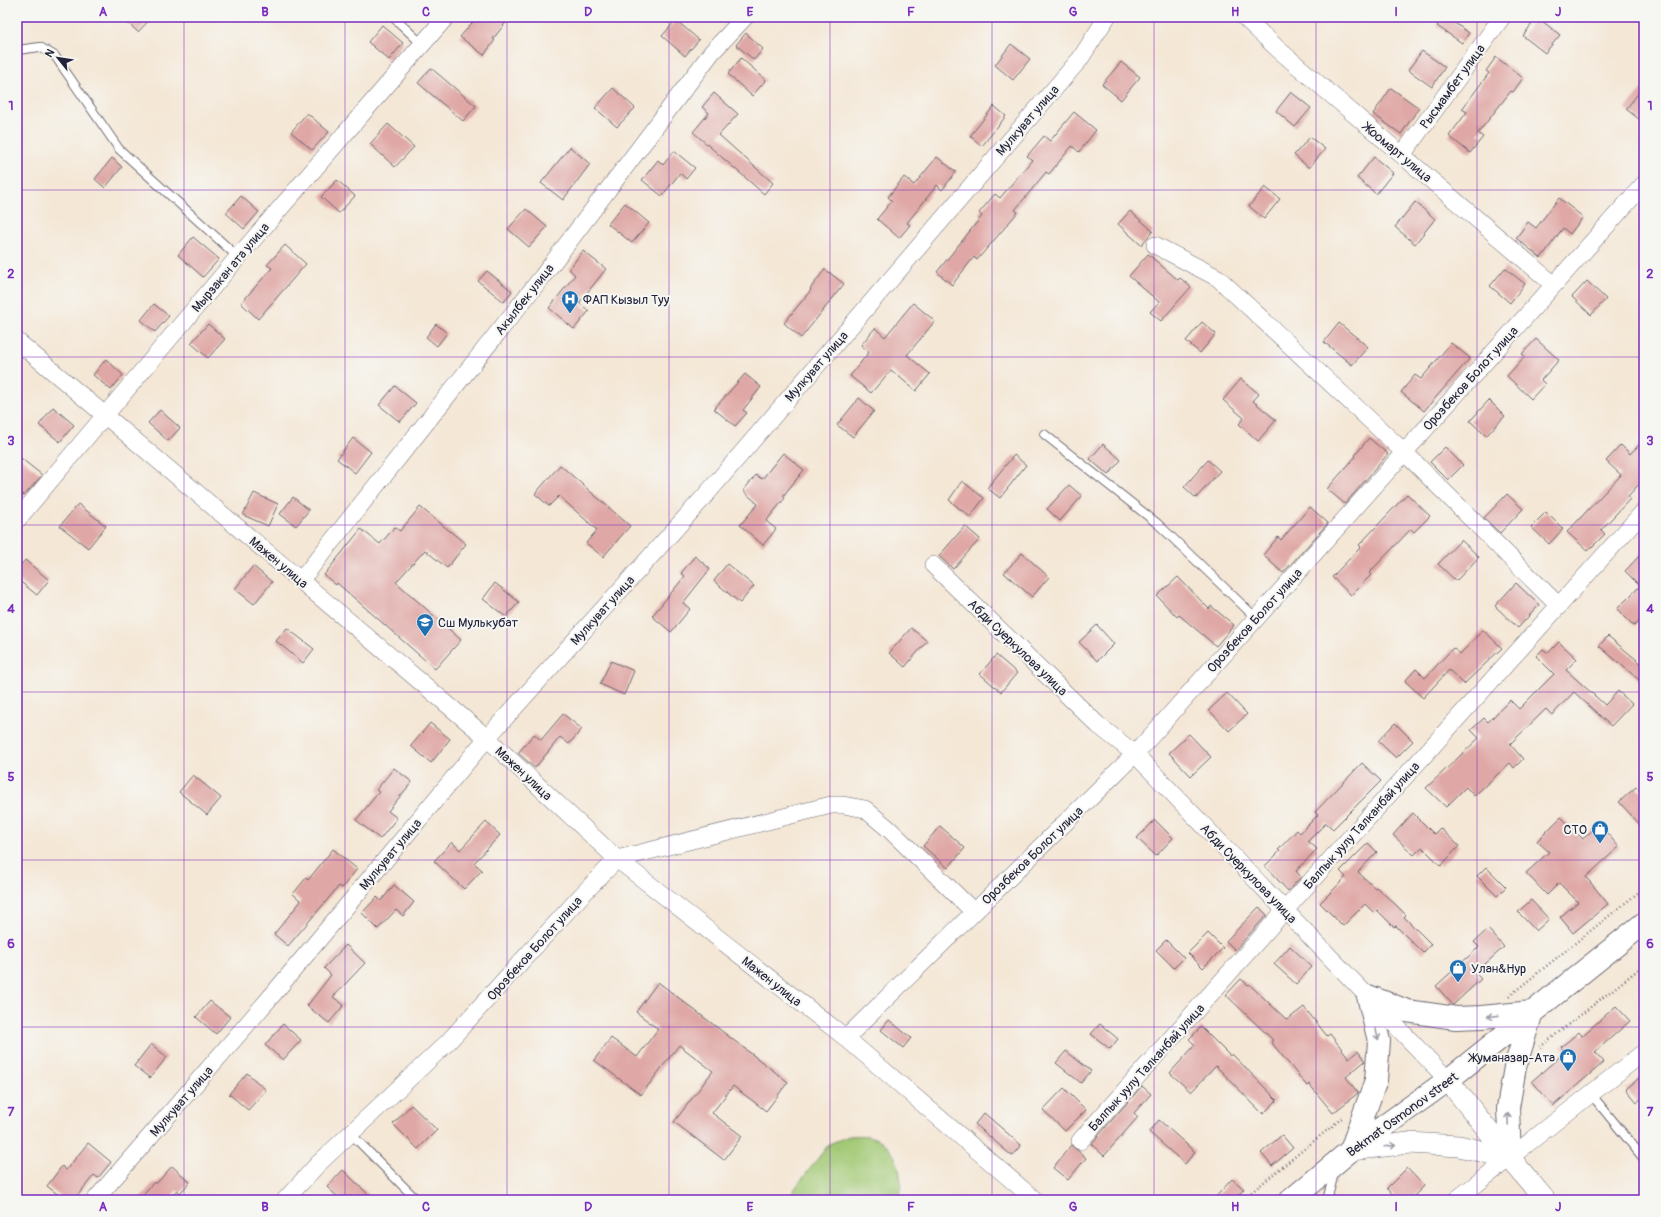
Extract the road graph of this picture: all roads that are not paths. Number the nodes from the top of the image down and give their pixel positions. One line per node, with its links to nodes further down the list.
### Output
1 (393, 17): 7 (lane)
2 (446, 17): 7 (street, Мырзакан ата улица)
3 (745, 17): 21 (street, Акылбек улица)
4 (1107, 17): 24 (street, Мулкуват улица)
5 (1244, 17): 9 (street, Жоомарт улица)
6 (1502, 17): 9 (street, Рысмамбет улица)
7 (422, 44): 12 (street, Мырзакан ата улица)
8 (17, 50): 12 (lane)
9 (1402, 155): 13 (street, Жоомарт улица)
10 (1644, 184): 13 (street, Орозбеков Болот улица)
11 (1155, 245): 17 (street)
12 (238, 257): 15 (street, Мырзакан ата улица)
13 (1554, 284): 17 (street, Орозбеков Болот улица)
14 (17, 341): 15 (street, Мажен улица)
15 (105, 415): 19 (street, Мырзакан ата улица); 21 (street, Мажен улица)
16 (1044, 434): 23 (lane)
17 (1404, 452): 22 (street); 23 (street, Орозбеков Болот улица)
18 (1644, 511): 22 (street, Балпык уулу Талканбай улица)
19 (17, 520)
20 (933, 564): 25 (street, Абди Суеркулова улица)
21 (301, 580): 24 (street, Мажен улица)
22 (1559, 606): 27 (street, Балпык уулу Талканбай улица)
23 (1256, 618): 25 (street, Орозбеков Болот улица)
24 (487, 738): 26 (street, Мажен улица); 41 (street, Мулкуват улица)
25 (1135, 754): 27 (street, Абди Суеркулова улица); 28 (street, Орозбеков Болот улица)
26 (617, 859): 28 (street); 32 (street, Мажен улица); 36 (street, Орозбеков Болот улица)
27 (1285, 910): 30 (street, Абди Суеркулова улица); 37 (street, Балпык уулу Талканбай улица)
28 (974, 912): 32 (street, Орозбеков Болот улица)
29 (1644, 923): 31 (highway, Bekmat Osmonov street)
30 (1368, 996): 31 (highway, one-way to 30); 34 (street, Абди Суеркулова улица); 38 (highway, one-way to 38)
31 (1532, 1012): 34 (highway, Bekmat Osmonov street); 39 (highway, one-way to 31)
32 (846, 1038): 44 (street, Мажен улица)
33 (1644, 1052): 35 (street)
34 (1448, 1080): 38 (highway, Bekmat Osmonov street); 39 (street, Абди Суеркулова улица)
35 (1591, 1094): 39 (street); 40 (lane)
36 (350, 1133): 42 (street, Орозбеков Болот улица); 43 (lane)
37 (1080, 1141)
38 (1344, 1156): 39 (street, one-way to 39); 45 (highway, Bekmat Osmonov street); 46 (lane)
39 (1510, 1158): 47 (street); 48 (street, Абди Суеркулова улица)
40 (1644, 1159)
41 (95, 1200)
42 (285, 1200)
43 (417, 1200)
44 (1035, 1200)
45 (1291, 1200)
46 (1327, 1200)
47 (1456, 1200)
48 (1545, 1200)

